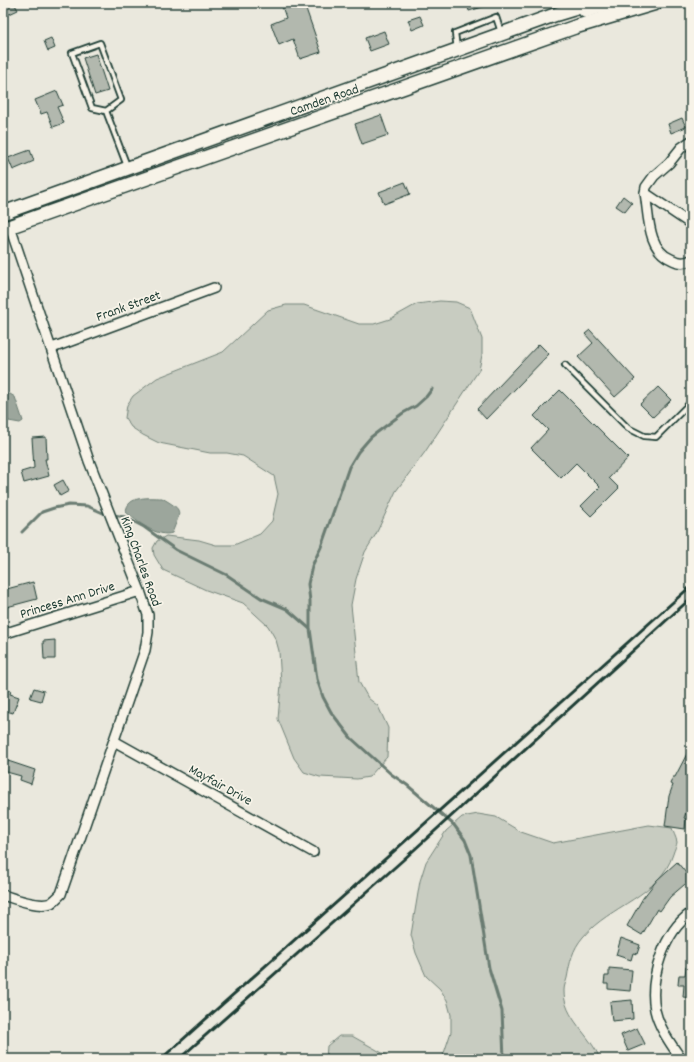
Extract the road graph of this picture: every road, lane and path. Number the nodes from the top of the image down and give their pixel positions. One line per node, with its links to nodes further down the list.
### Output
1 (593, 3): 4 (main road, Camden Road)
2 (612, 3): 5 (main road)
3 (656, 3): 5 (main road, Camden Road)
4 (521, 26): 6 (main road); 9 (main road, Camden Road)
5 (538, 40): 6 (main road, Camden Road)
6 (431, 78): 13 (main road, Camden Road)
7 (106, 111): 7 (lane); 9 (lane)
8 (691, 141): 10 (street)
9 (124, 169): 11 (main road, Camden Road); 13 (main road)
10 (646, 193): 12 (street); 14 (street)
11 (3, 213)
12 (691, 224)
13 (6, 228): 16 (street, King Charles Road)
14 (691, 260)
15 (214, 288): 16 (street, Frank Street)
16 (52, 348): 19 (street, King Charles Road)
17 (565, 365): 18 (lane)
18 (691, 402)
19 (140, 591): 20 (street, Princess Ann Drive); 21 (street, King Charles Road)
20 (3, 634)
21 (114, 741): 22 (street, Mayfair Drive); 23 (street, King Charles Road)
22 (313, 852)
23 (3, 895)
24 (691, 913): 25 (street)
25 (681, 1059)

